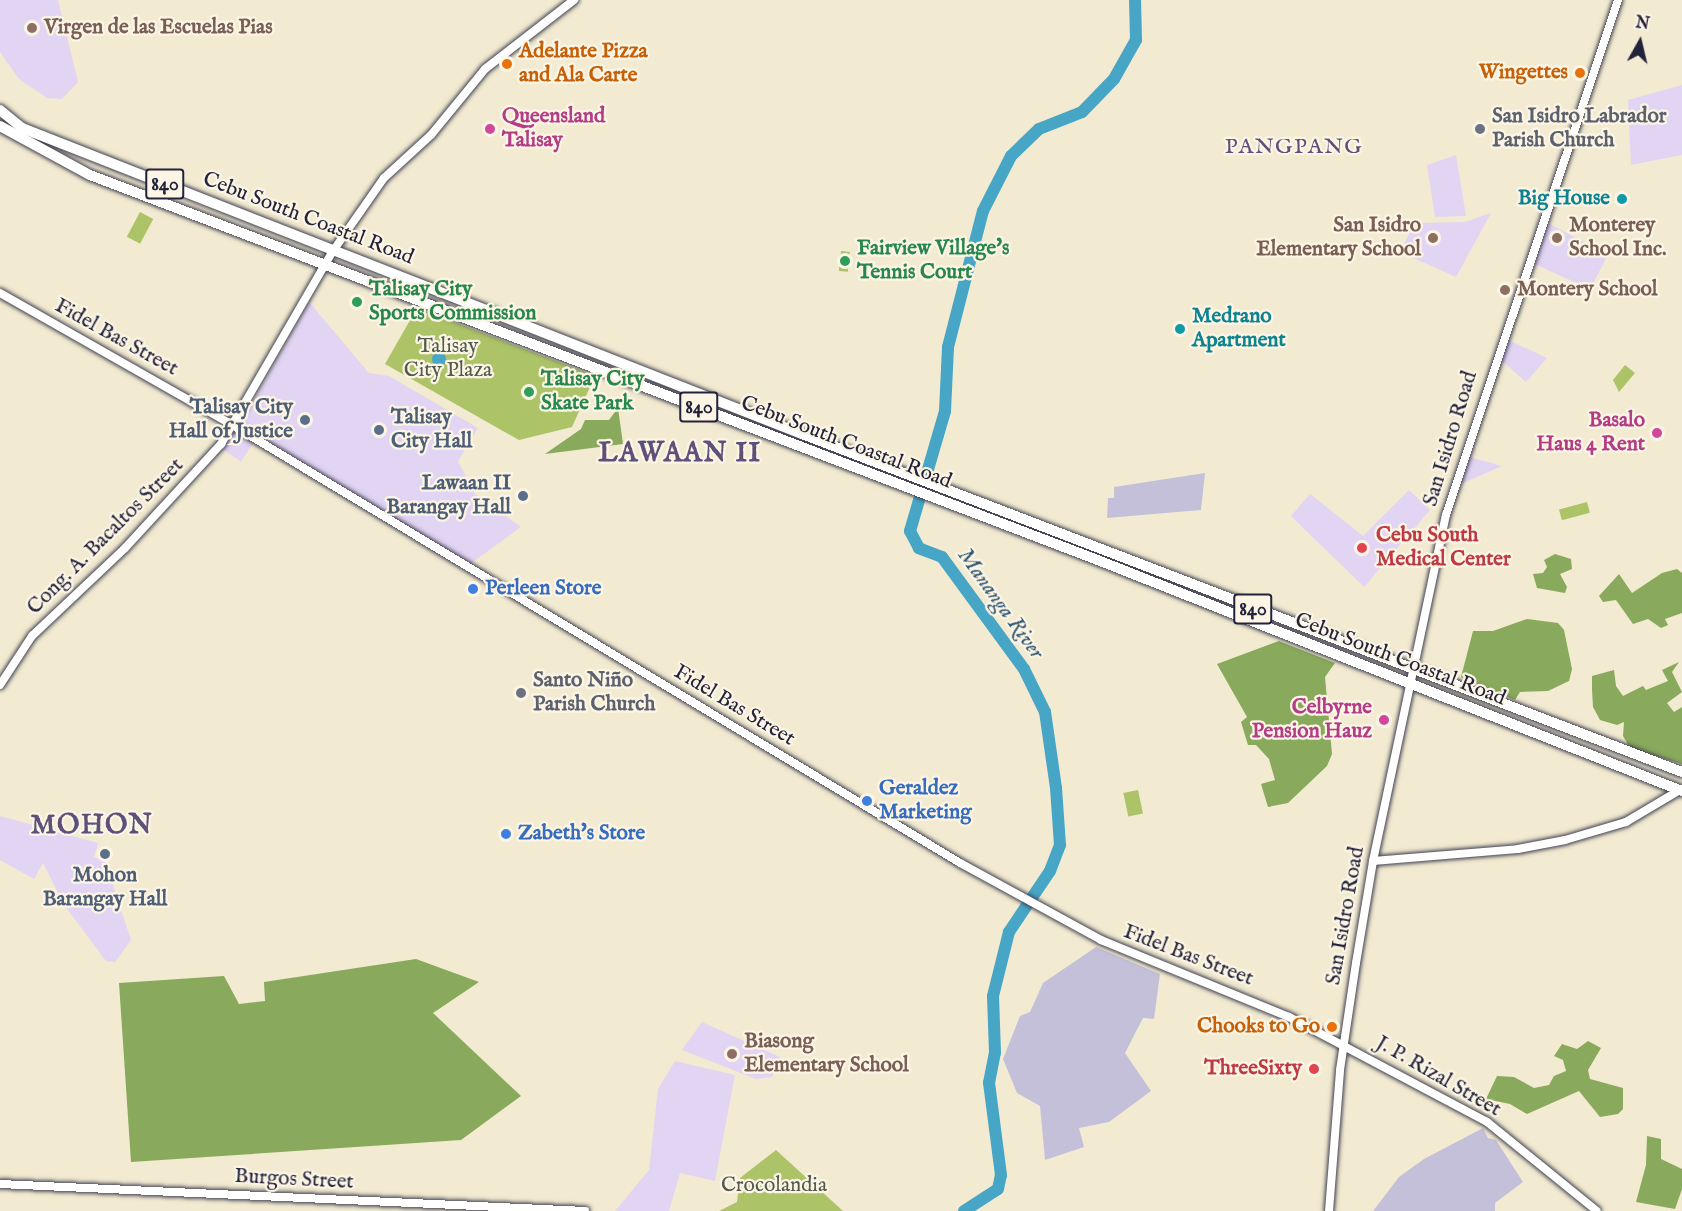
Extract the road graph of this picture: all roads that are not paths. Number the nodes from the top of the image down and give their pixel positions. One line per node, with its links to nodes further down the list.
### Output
1 (574, 0): 5 (street, Cong. A. Bacaltos Street)
2 (1618, 0): 11 (street, San Isidro Road)
3 (0, 110): 5 (highway, Cebu South Coastal Road / 840)
4 (0, 126): 6 (highway, Cebu South Coastal Road / 840)
5 (334, 250): 6 (street, Cong. A. Bacaltos Street); 9 (highway, Cebu South Coastal Road / 840)
6 (326, 264): 8 (street, Cong. A. Bacaltos Street); 9 (highway, Cebu South Coastal Road / 840)
7 (0, 292): 8 (street, Fidel Bas Street)
8 (234, 426): 12 (street, Cong. A. Bacaltos Street); 17 (street, Fidel Bas Street)
9 (800, 439): 10 (highway, Cebu South Coastal Road / 840)
10 (1092, 551): 11 (highway, Cebu South Coastal Road / 840); 13 (highway, Cebu South Coastal Road / 840)
11 (1413, 670): 13 (street, San Isidro Road); 14 (highway, Cebu South Coastal Road / 840)
12 (0, 685)
13 (1410, 685): 15 (highway, Cebu South Coastal Road / 840); 16 (street, San Isidro Road)
14 (1682, 772)
15 (1681, 790): 16 (street)
16 (1373, 861): 17 (street, San Isidro Road)
17 (1343, 1045): 21 (street, San Isidro Road); 22 (street, J. P. Rizal Street)
18 (0, 1184): 19 (street, Burgos Street)
19 (482, 1209): 20 (street, Burgos Street)
20 (585, 1211)
21 (1329, 1211)
22 (1597, 1211)

